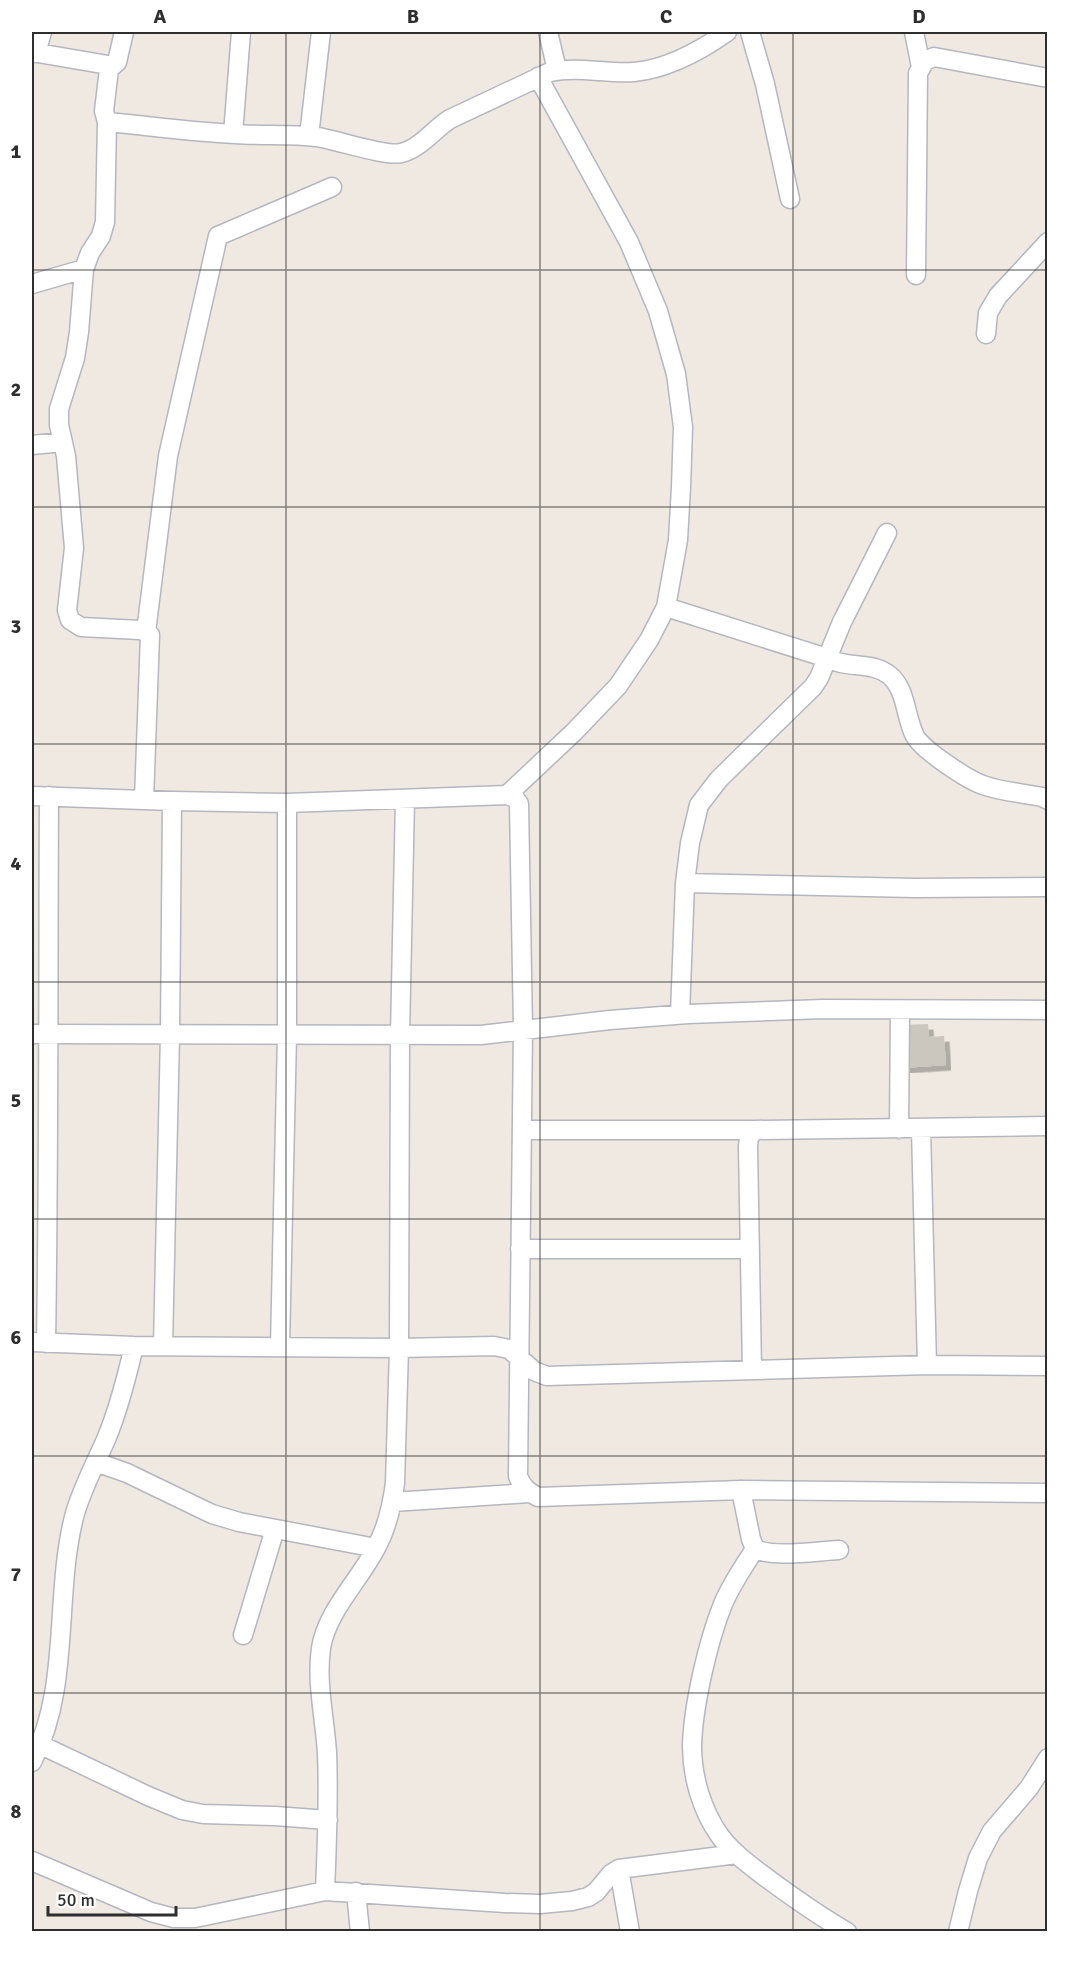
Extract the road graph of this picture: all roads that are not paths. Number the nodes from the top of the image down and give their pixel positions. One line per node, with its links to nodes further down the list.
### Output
1 (42, 32): 9 (street)
2 (124, 32): 11 (street)
3 (241, 32): 16 (street)
4 (321, 32): 17 (street)
5 (548, 32): 12 (street)
6 (727, 32): 12 (street)
7 (750, 32): 19 (street)
8 (914, 32): 10 (street)
9 (34, 52): 11 (street)
10 (921, 67): 14 (street); 22 (street)
11 (109, 69): 15 (street)
12 (557, 70): 13 (street)
13 (538, 77): 17 (street); 28 (street)
14 (1047, 78)
15 (107, 122): 16 (street); 21 (street)
16 (233, 134): 17 (street)
17 (309, 136)
18 (332, 187): 29 (street)
19 (790, 199)
20 (1047, 242): 24 (street)
21 (84, 269): 23 (street); 25 (street)
22 (916, 275)
23 (32, 284)
24 (986, 334)
25 (63, 442): 26 (street); 29 (street)
26 (32, 445)
27 (887, 533): 30 (street)
28 (666, 607): 30 (street); 31 (street)
29 (146, 632): 34 (street)
30 (827, 658): 35 (street); 38 (street)
31 (507, 795): 33 (street); 43 (street)
32 (40, 796): 34 (street); 44 (street)
33 (405, 799): 37 (street); 47 (street)
34 (144, 800): 36 (street)
35 (1047, 800)
36 (171, 801): 37 (street); 45 (street)
37 (287, 803): 46 (street)
38 (685, 883): 39 (street); 42 (street)
39 (1047, 886)
40 (900, 1010): 41 (street); 42 (street); 49 (street)
41 (1047, 1010)
42 (680, 1014): 43 (street)
43 (523, 1029): 47 (street); 51 (street)
44 (39, 1034): 45 (street); 55 (street)
45 (170, 1034): 46 (street); 57 (street)
46 (286, 1035): 47 (street); 58 (street)
47 (400, 1035): 59 (street)
48 (1047, 1125): 50 (street)
49 (899, 1129): 50 (street); 52 (street)
50 (921, 1129): 61 (street)
51 (522, 1130): 52 (street); 53 (street)
52 (754, 1130): 54 (street)
53 (520, 1249): 54 (street); 60 (street)
54 (749, 1250): 63 (street)
55 (39, 1342): 56 (street)
56 (135, 1346): 57 (street); 64 (street)
57 (163, 1346): 58 (street)
58 (280, 1346): 59 (street)
59 (399, 1348): 60 (street); 68 (street)
60 (519, 1358): 63 (street); 66 (street)
61 (927, 1365): 62 (street); 63 (street)
62 (1047, 1366)
63 (752, 1370)
64 (96, 1462): 69 (street); 74 (street)
65 (741, 1490): 66 (street); 67 (street); 71 (street)
66 (529, 1493): 68 (street)
67 (1047, 1493)
68 (393, 1502): 70 (street)
69 (275, 1529): 70 (street); 73 (street)
70 (376, 1548): 77 (street)
71 (755, 1549): 72 (street); 78 (street)
72 (839, 1550)
73 (243, 1635)
74 (38, 1733): 76 (street); 77 (street)
75 (1047, 1758): 86 (street)
76 (32, 1762)
77 (328, 1820): 81 (street)
78 (737, 1854): 80 (street); 85 (street)
79 (32, 1861): 81 (street)
80 (619, 1869): 82 (street); 84 (street)
81 (325, 1891): 82 (street)
82 (356, 1892): 83 (street)
83 (360, 1932)
84 (630, 1932)
85 (847, 1932)
86 (958, 1932)

